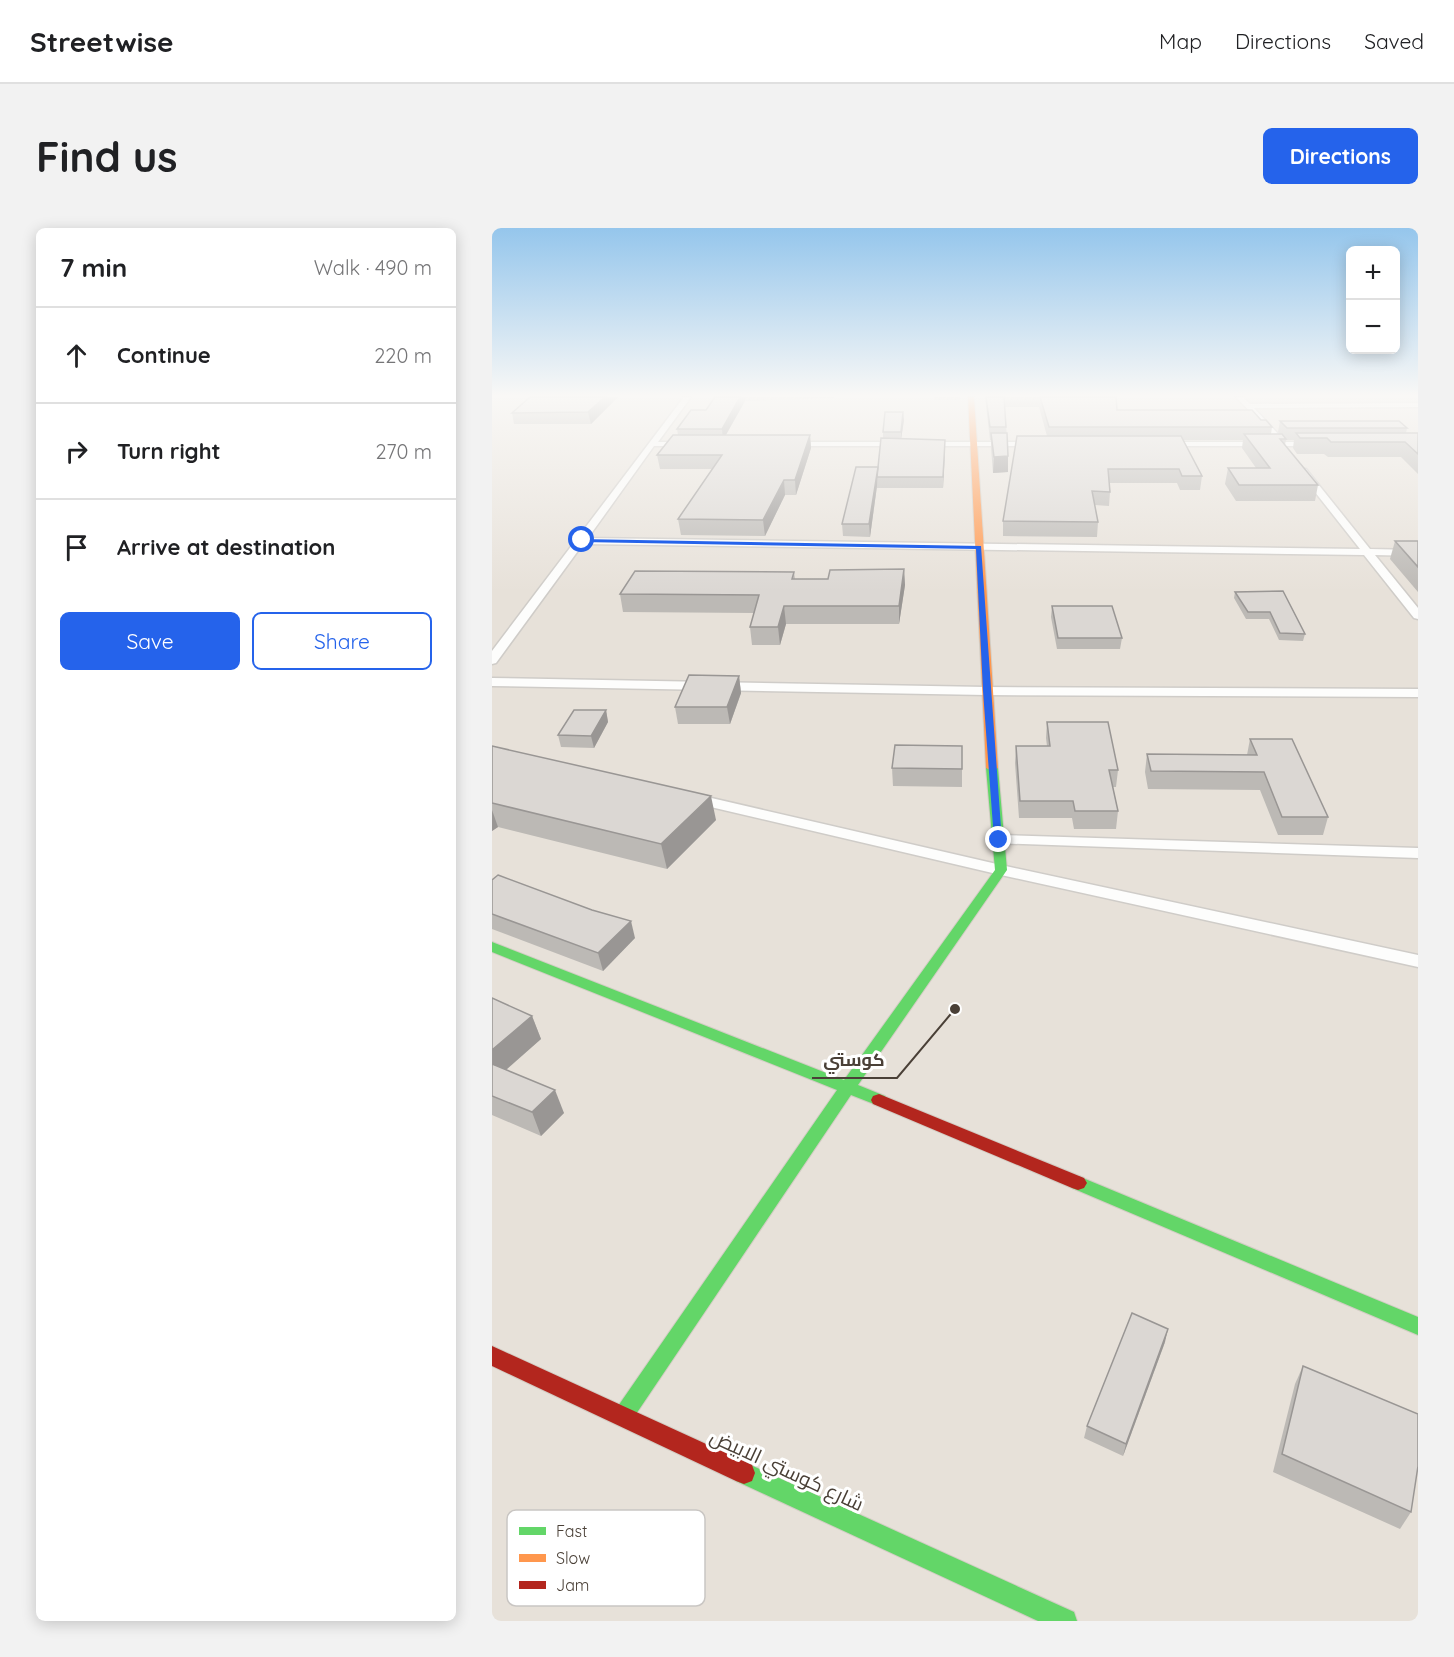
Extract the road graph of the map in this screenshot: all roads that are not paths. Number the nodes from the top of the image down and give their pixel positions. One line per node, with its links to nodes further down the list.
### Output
1 (639, 462): 4 (street)
2 (976, 462): 5 (main road)
3 (1296, 462): 6 (street)
4 (582, 540): 5 (street); 9 (street)
5 (979, 547): 6 (street); 11 (main road)
6 (1366, 553): 7 (street); 8 (street)
7 (1418, 553)
8 (1418, 616)
9 (492, 660)
10 (492, 682): 11 (street)
11 (986, 691): 12 (street); 14 (main road)
12 (1418, 693)
13 (677, 795): 16 (street)
14 (999, 840): 15 (street); 16 (main road)
15 (1418, 853)
16 (1001, 870): 18 (street); 19 (main road)
17 (492, 947): 19 (main road)
18 (1418, 961)
19 (848, 1087): 20 (main road); 22 (main road)
20 (1418, 1326)
21 (492, 1356): 22 (main road, شارع كوستي الابيض)
22 (623, 1416): 23 (main road, شارع كوستي الابيض)
23 (1065, 1621)

